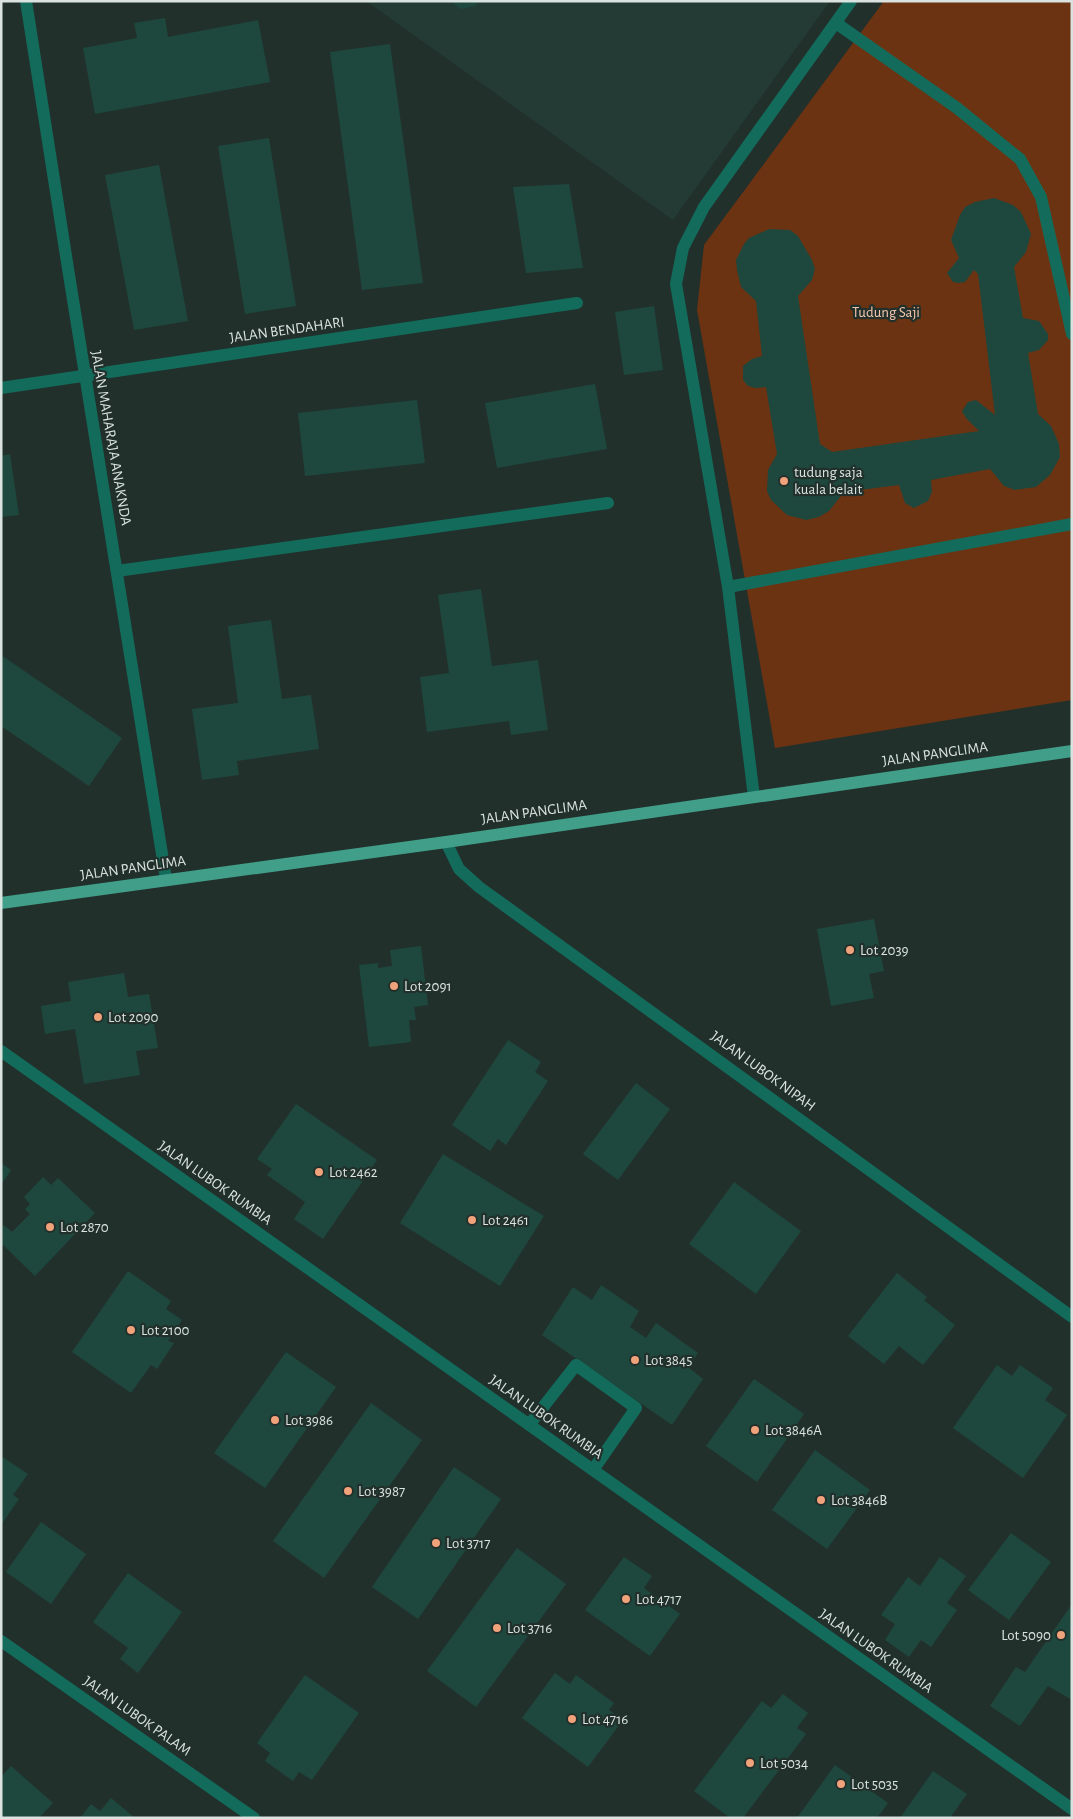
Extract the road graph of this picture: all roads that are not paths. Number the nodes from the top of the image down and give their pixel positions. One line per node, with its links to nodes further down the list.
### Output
1 (26, 1): 6 (street, JALAN MAHARAJA ANAKNDA)
2 (851, 1): 3 (street)
3 (836, 23): 5 (street); 11 (street)
4 (578, 303): 6 (street, JALAN BENDAHARI)
5 (1072, 334)
6 (84, 377): 7 (street, JALAN BENDAHARI); 10 (street, JALAN MAHARAJA ANAKNDA)
7 (1, 388)
8 (608, 502): 10 (street)
9 (1072, 524): 11 (street)
10 (117, 571): 15 (street, JALAN MAHARAJA ANAKNDA)
11 (728, 587): 13 (street)
12 (1072, 751): 13 (main road, JALAN PANGLIMA)
13 (754, 797): 14 (main road, JALAN PANGLIMA)
14 (446, 842): 15 (main road, JALAN PANGLIMA); 18 (street, JALAN LUBOK NIPAH)
15 (166, 880): 16 (main road, JALAN PANGLIMA)
16 (1, 902)
17 (1, 1051): 20 (street, JALAN LUBOK RUMBIA)
18 (1066, 1307): 19 (street, JALAN LUBOK NIPAH)
19 (1072, 1317)
20 (529, 1425): 21 (street, JALAN LUBOK RUMBIA); 21 (street)
21 (593, 1470): 23 (street, JALAN LUBOK RUMBIA)
22 (1, 1641): 24 (street, JALAN LUBOK PALAM)
23 (1072, 1808)
24 (254, 1818)

